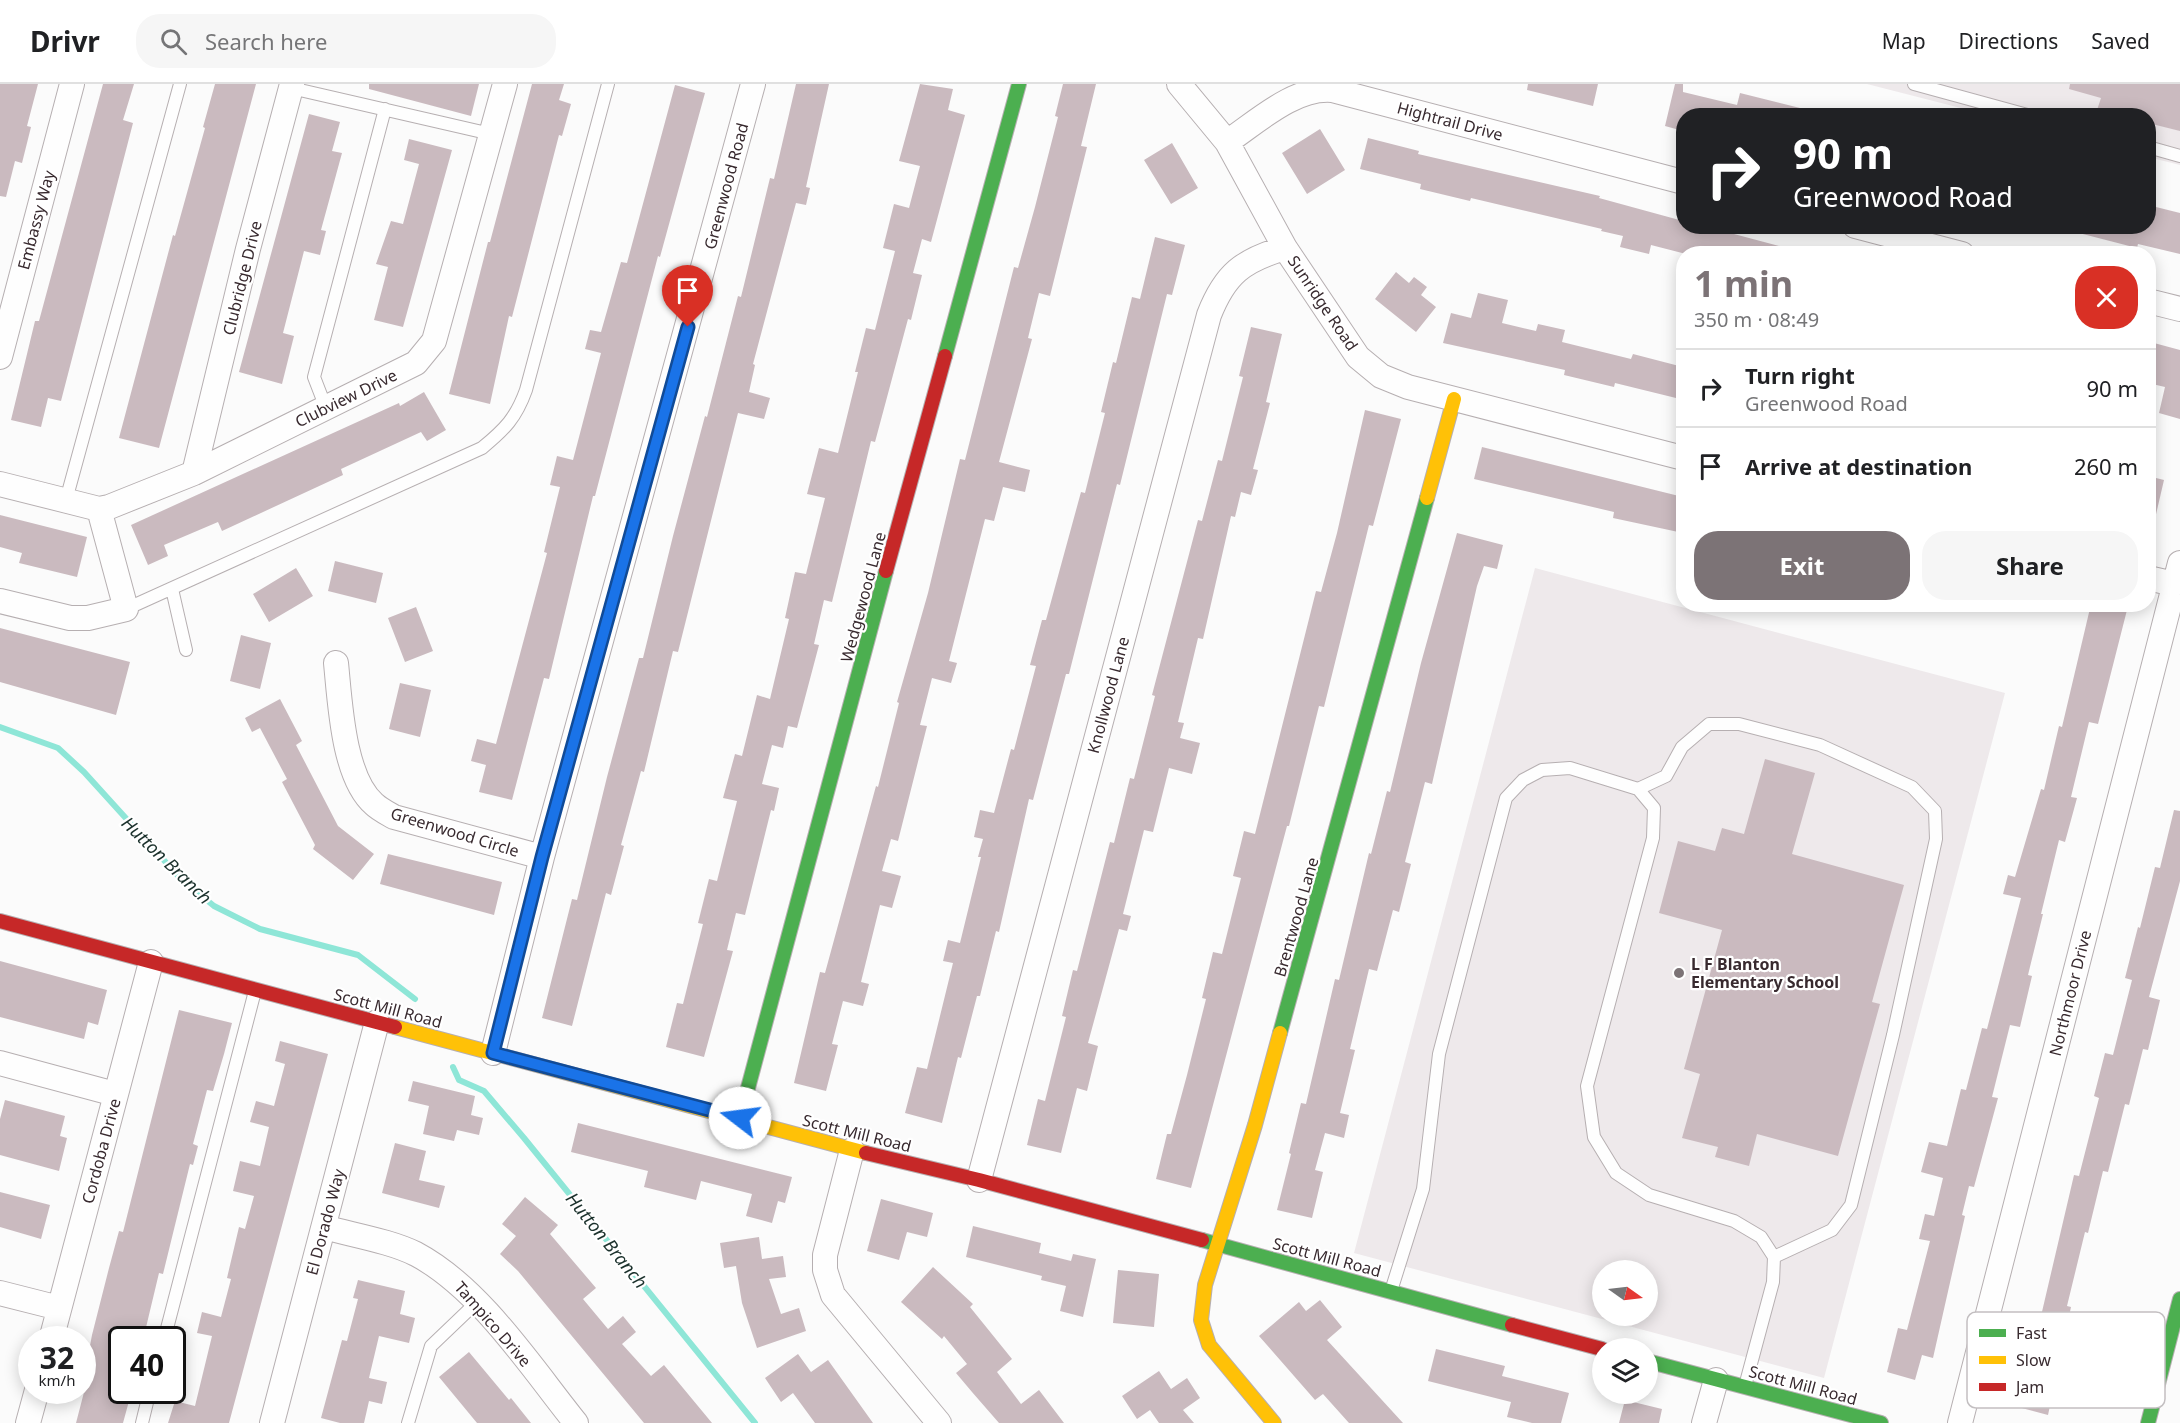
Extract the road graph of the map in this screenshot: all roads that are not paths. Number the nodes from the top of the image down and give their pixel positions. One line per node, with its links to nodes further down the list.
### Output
1 (72, 84): 22 (street, Embassy Way)
2 (180, 84): 28 (lane)
3 (505, 84): 12 (street, Clubview Drive)
4 (608, 84): 32 (lane)
5 (753, 84): 38 (street, Greenwood Road)
6 (1019, 84): 46 (street, Wedgewood Lane)
7 (1179, 84): 13 (street, Sunridge Road)
8 (1914, 84): 10 (lane)
9 (292, 86): 11 (lane); 26 (street, Clubridge Drive)
10 (2002, 108)
11 (385, 110): 12 (lane); 24 (lane)
12 (491, 134): 24 (street, Clubview Drive)
13 (1227, 142): 16 (street, Hightrail Drive); 19 (street, Sunridge Road)
14 (2156, 149): 15 (lane)
15 (2180, 156)
16 (1676, 180)
17 (1886, 234): 18 (street)
18 (1931, 246)
19 (1285, 248): 23 (street, Sunridge Road); 48 (street, Knollwood Lane)
20 (2156, 303): 21 (street)
21 (2180, 309)
22 (0, 357)
23 (1454, 399): 25 (street, Sunridge Road); 50 (street, Brentwood Lane)
24 (326, 408): 26 (street, Clubview Drive)
25 (1676, 456)
26 (194, 473): 29 (street, Clubview Drive)
27 (0, 484): 28 (street)
28 (66, 500): 29 (street)
29 (99, 509): 34 (street)
30 (2177, 574): 31 (street); 57 (street, Northmoor Drive)
31 (2156, 577)
32 (172, 589): 34 (lane); 35 (lane)
33 (0, 601): 34 (street)
34 (126, 609)
35 (186, 650)
36 (336, 663): 38 (street, Greenwood Circle)
37 (1638, 789): 51 (lane); 51 (lane); 52 (lane)
38 (542, 857): 43 (street, Greenwood Road)
39 (0, 921): 40 (street, Scott Mill Road)
40 (151, 962): 41 (street, Scott Mill Road); 45 (street, Cordoba Drive)
41 (255, 989): 42 (street, Scott Mill Road); 59 (lane)
42 (377, 1022): 43 (street, Scott Mill Road); 49 (street, El Dorado Way)
43 (493, 1053): 46 (street, Scott Mill Road)
44 (0, 1063): 45 (street)
45 (116, 1094): 56 (street, Cordoba Drive)
46 (740, 1118): 47 (street, Scott Mill Road)
47 (852, 1150): 48 (street, Scott Mill Road); 74 (street)
48 (979, 1180): 50 (street, Scott Mill Road)
49 (324, 1227): 55 (street, Tampico Drive); 71 (street, El Dorado Way)
50 (1220, 1245): 52 (street, Scott Mill Road); 75 (street, Brentwood Lane)
51 (1774, 1257): 64 (lane)
52 (1391, 1292): 60 (street, Scott Mill Road)
53 (0, 1293): 56 (street)
54 (2180, 1299): 61 (street)
55 (477, 1302): 72 (lane); 73 (street, Tampico Drive)
56 (59, 1308): 58 (street, Cordoba Drive)
57 (1988, 1312)
58 (54, 1326)
59 (168, 1326)
60 (1592, 1346)
61 (2165, 1357)
62 (1658, 1364): 63 (street, Scott Mill Road)
63 (1716, 1380): 64 (street, Scott Mill Road); 76 (street)
64 (1745, 1387): 77 (street, Scott Mill Road)
65 (1967, 1396): 78 (street, Northmoor Drive)
66 (33, 1404): 69 (street)
67 (147, 1404): 70 (lane)
68 (2152, 1408): 79 (street)
69 (28, 1423)
70 (142, 1423)
71 (272, 1423)
72 (408, 1423)
73 (576, 1423)
74 (939, 1423)
75 (1274, 1423)
76 (1704, 1423)
77 (1881, 1423)
78 (1960, 1423)
79 (2148, 1423)

